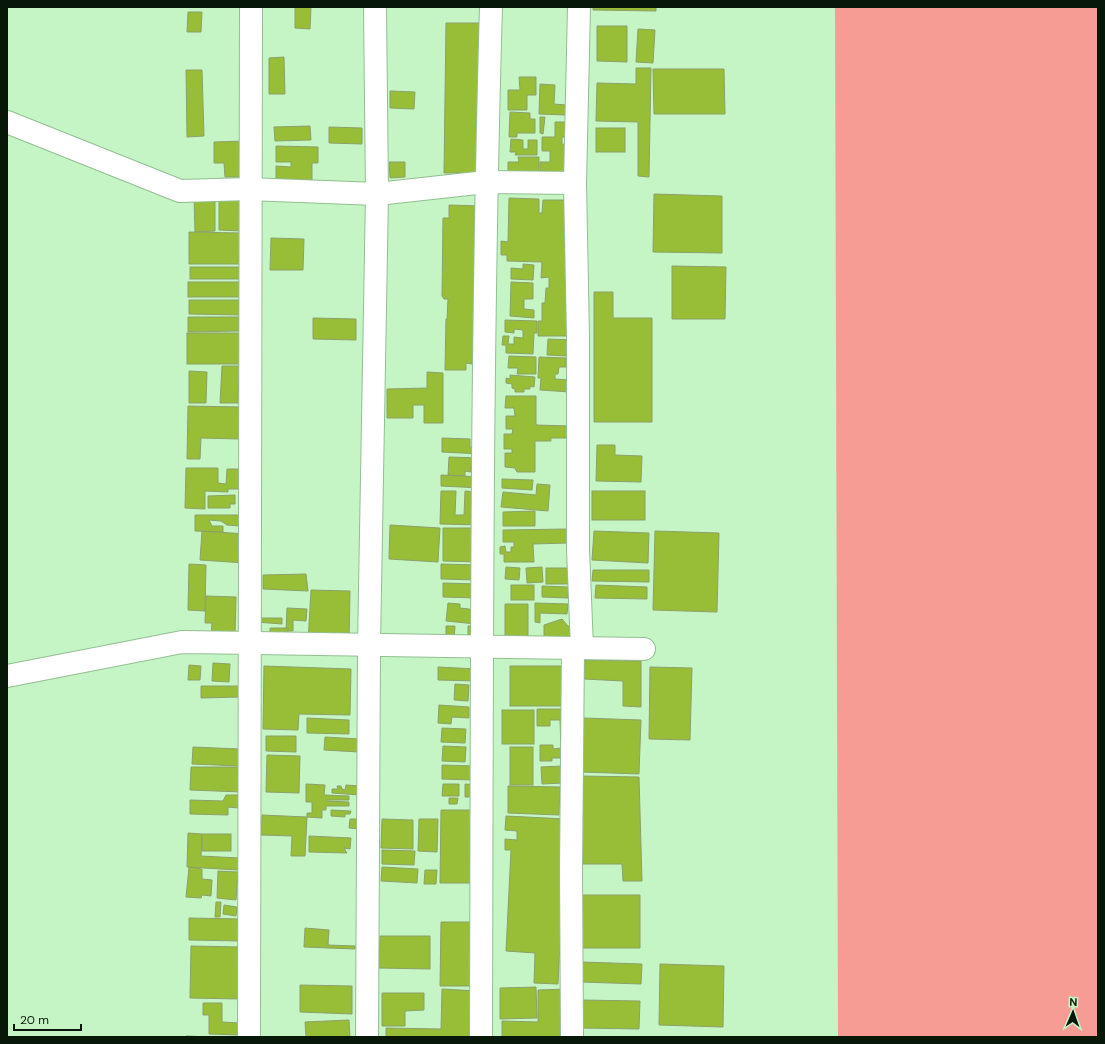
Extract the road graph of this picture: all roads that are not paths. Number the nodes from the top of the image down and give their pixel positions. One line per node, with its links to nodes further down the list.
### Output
1 (251, 7): 8 (street)
2 (375, 7): 9 (street)
3 (490, 7): 6 (street)
4 (579, 7): 7 (street)
5 (7, 122): 8 (street)
6 (486, 182): 7 (street); 9 (street); 12 (street)
7 (575, 183): 13 (street)
8 (250, 189): 9 (street); 10 (street)
9 (377, 194): 11 (street)
10 (250, 643): 11 (street); 15 (street); 16 (street)
11 (369, 646): 12 (street); 17 (street)
12 (482, 647): 13 (street); 18 (street)
13 (577, 648): 14 (street); 19 (street)
14 (644, 649)
15 (7, 676)
16 (249, 1037)
17 (367, 1037)
18 (482, 1037)
19 (572, 1037)

